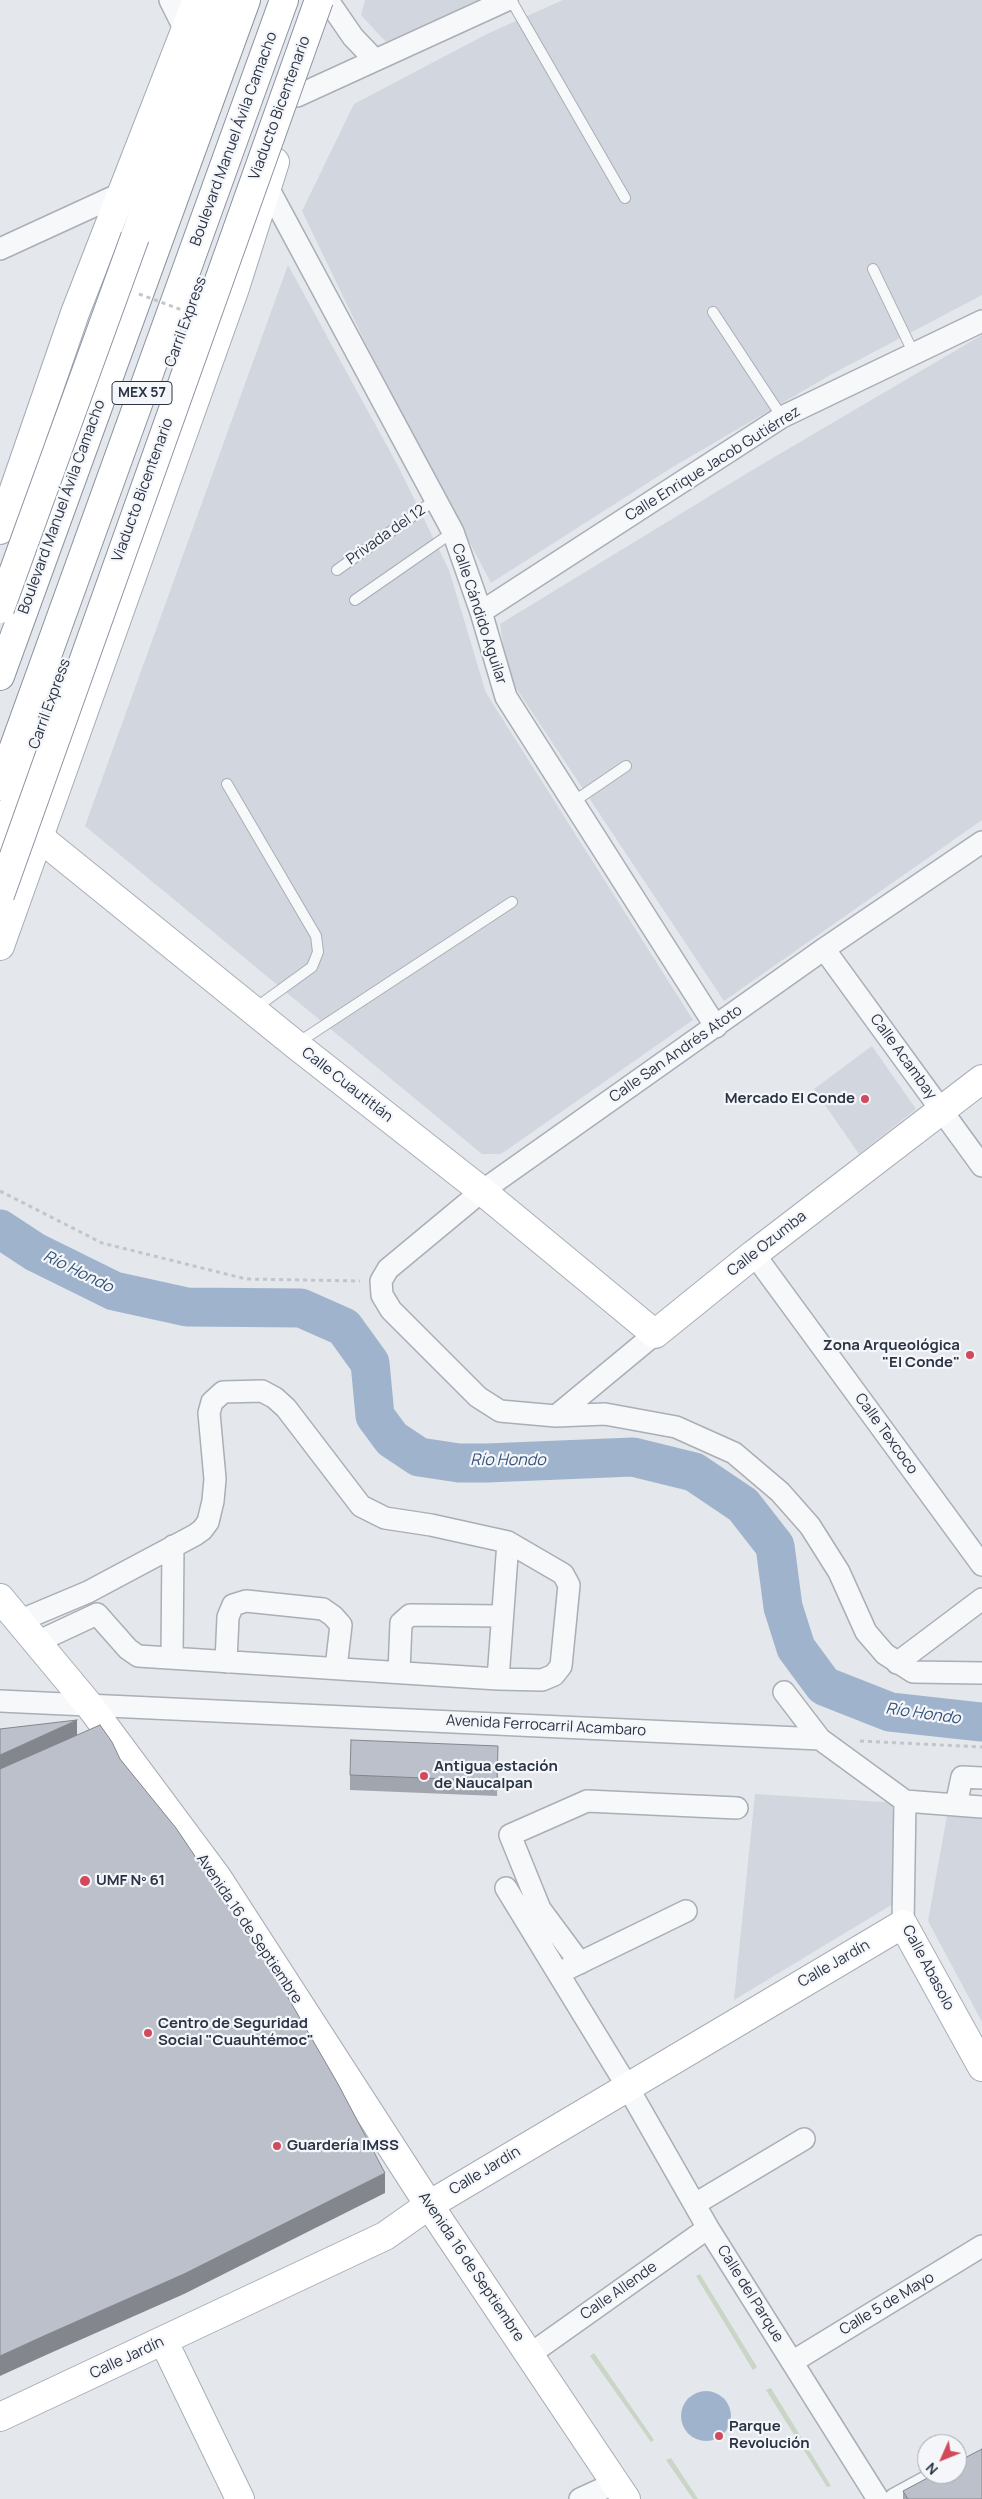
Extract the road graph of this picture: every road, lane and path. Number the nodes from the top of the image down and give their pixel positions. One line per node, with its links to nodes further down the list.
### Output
1 (170, 0): 9 (street)
2 (197, 0): 9 (main road)
3 (219, 0): 31 (main road, bridge)
4 (246, 0): 29 (main road, Boulevard Manuel Ávila Camacho / MEX 57)
5 (284, 0): 13 (main road, Boulevard Manuel Ávila Camacho / MEX 57)
6 (300, 0): 41 (main road, Carril Express)
7 (509, 0): 11 (street); 16 (lane)
8 (327, 2): 10 (main road); 11 (street); 42 (main road, Viaducto Bicentenario, bridge)
9 (185, 30): 15 (main road)
10 (321, 32): 12 (main road); 13 (main road)
11 (375, 60): 12 (street)
12 (298, 96): 14 (main road)
13 (235, 136): 37 (main road, Boulevard Manuel Ávila Camacho / MEX 57)
14 (267, 186): 25 (street, Calle Cándido Aguilar); 39 (main road)
15 (122, 193): 17 (street); 26 (main road)
16 (625, 198)
17 (0, 249)
18 (873, 269): 23 (lane)
19 (137, 294): 21 (path, bridge)
20 (713, 312): 24 (lane)
21 (191, 314)
22 (982, 321): 23 (street, Calle Enrique Jacob Gutiérrez)
23 (914, 354): 24 (street, Calle Enrique Jacob Gutiérrez)
24 (782, 417): 32 (street, Calle Enrique Jacob Gutiérrez)
25 (435, 500): 27 (street, Calle Cándido Aguilar); 28 (lane, Privada del 12)
26 (0, 530)
27 (453, 532): 30 (lane); 32 (street, Calle Cándido Aguilar)
28 (337, 570)
29 (36, 576): 33 (main road); 34 (main road, Boulevard Manuel Ávila Camacho / MEX 57)
30 (355, 600)
31 (0, 609)
32 (481, 612): 38 (street, Calle Cándido Aguilar)
33 (0, 613)
34 (0, 676)
35 (626, 766): 38 (lane)
36 (228, 784): 46 (lane)
37 (0, 786)
38 (573, 802): 47 (street, Calle Cándido Aguilar)
39 (39, 837): 44 (main road); 46 (main road, Calle Cuautitlán)
40 (982, 842): 45 (street, Calle San Andrés Atoto)
41 (0, 843)
42 (0, 895)
43 (512, 902): 48 (lane)
44 (0, 946)
45 (824, 950): 47 (street, Calle San Andrés Atoto); 50 (street, Calle Acambay)
46 (253, 1010): 48 (main road, Calle Cuautitlán)
47 (716, 1027): 52 (street, Calle San Andrés Atoto)
48 (296, 1045): 52 (main road, Calle Cuautitlán)
49 (982, 1078): 50 (main road, Calle Ozumba)
50 (941, 1109): 51 (street, Calle Acambay); 54 (main road, Calle Ozumba)
51 (982, 1166)
52 (482, 1190): 55 (street, Calle San Andrés Atoto); 56 (main road, Calle Cuautitlán)
53 (0, 1191): 55 (path)
54 (754, 1254): 56 (main road, Calle Ozumba); 60 (street, Calle Texcoco)
55 (381, 1281): 57 (street)
56 (655, 1334): 57 (street, Calle Ozumba)
57 (556, 1416): 70 (street)
58 (508, 1542): 59 (street); 65 (street); 74 (street)
59 (173, 1546): 61 (street); 68 (street)
60 (982, 1566)
61 (88, 1592): 64 (street); 66 (street)
62 (0, 1598): 66 (main road, Avenida 16 de Septiembre)
63 (982, 1599): 70 (street)
64 (97, 1614): 67 (street); 68 (street)
65 (502, 1616): 72 (street); 74 (street)
66 (19, 1621): 67 (main road, Avenida 16 de Septiembre)
67 (36, 1642): 77 (main road, Avenida 16 de Septiembre)
68 (172, 1658): 69 (street)
69 (226, 1662): 71 (street); 71 (street)
70 (897, 1663): 73 (street)
71 (336, 1668): 72 (street)
72 (399, 1672): 74 (street)
73 (982, 1673)
74 (498, 1679)
75 (784, 1692): 78 (street)
76 (0, 1701): 77 (street, Avenida Ferrocarril Acambaro)
77 (89, 1705): 78 (street, Avenida Ferrocarril Acambaro); 95 (main road, Avenida 16 de Septiembre)
78 (820, 1739): 82 (street)
79 (858, 1741): 80 (path)
80 (982, 1747)
81 (982, 1778): 83 (street)
82 (905, 1801): 83 (street); 88 (street, Calle Abasolo)
83 (956, 1805): 84 (street)
84 (982, 1807)
85 (737, 1808): 89 (street)
86 (506, 1888): 90 (street, Calle del Parque)
87 (686, 1911): 89 (street)
88 (903, 1924): 91 (main road, Calle Abasolo); 92 (main road, Calle Jardín)
89 (580, 1963): 90 (street)
90 (558, 1974): 92 (street, Calle del Parque)
91 (982, 2066)
92 (627, 2086): 94 (street, Calle del Parque); 95 (main road, Calle Jardín)
93 (804, 2139): 94 (street)
94 (695, 2204): 96 (street, Calle del Parque)
95 (429, 2205): 98 (main road, Calle Jardín); 99 (main road, Avenida 16 de Septiembre)
96 (708, 2228): 99 (street, Calle Allende); 100 (street, Calle del Parque)
97 (982, 2246): 100 (street, Calle 5 de Mayo)
98 (164, 2342): 101 (main road, Calle Jardín); 104 (main road)
99 (529, 2355): 103 (main road, Avenida 16 de Septiembre)
100 (792, 2362): 106 (street, Calle del Parque)
101 (0, 2417)
102 (923, 2484): 107 (street)
103 (621, 2491): 105 (street)
104 (240, 2499)
105 (580, 2499)
106 (878, 2499)
107 (895, 2499)

